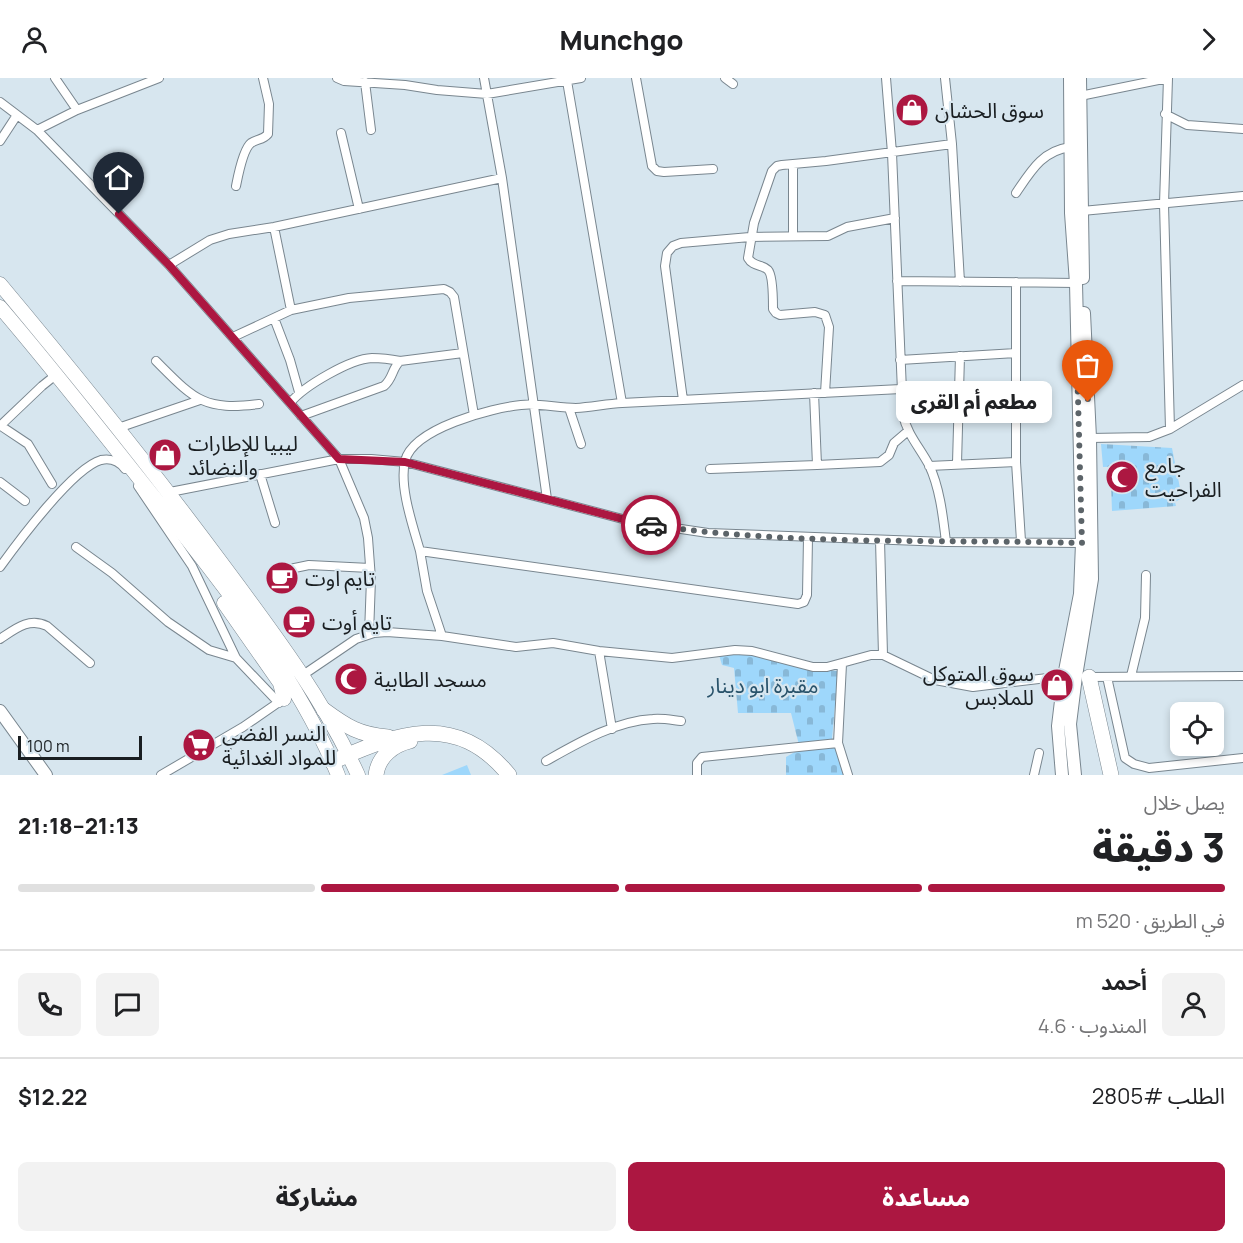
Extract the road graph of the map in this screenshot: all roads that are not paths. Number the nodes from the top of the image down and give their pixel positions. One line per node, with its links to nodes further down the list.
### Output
1 (55, 78): 20 (street)
2 (159, 78): 20 (street)
3 (263, 78): 34 (street)
4 (337, 78): 15 (street)
5 (484, 78): 17 (street)
6 (581, 78): 14 (street)
7 (636, 78): 32 (street)
8 (725, 78): 16 (street)
9 (886, 78): 30 (street)
10 (945, 78): 28 (street)
11 (1070, 78): 29 (main road)
12 (1080, 78): 18 (main road)
13 (541, 81): 14 (street); 17 (street)
14 (567, 81): 70 (street)
15 (365, 82): 17 (street); 23 (street)
16 (733, 84)
17 (487, 94): 33 (street)
18 (1080, 96): 21 (street); 39 (main road)
19 (0, 102): 22 (street)
20 (77, 110): 25 (street)
21 (1165, 114): 24 (street); 37 (street)
22 (17, 115): 25 (street); 27 (street)
23 (371, 129)
24 (1243, 129)
25 (37, 130): 44 (street)
26 (341, 133): 38 (street)
27 (0, 141)
28 (952, 144): 30 (street); 46 (street)
29 (1070, 147): 35 (street); 48 (main road)
30 (892, 153): 31 (street); 40 (street)
31 (793, 164): 42 (street); 43 (street)
32 (713, 169)
33 (502, 178): 38 (street); 73 (street)
34 (236, 186)
35 (1016, 193)
36 (1243, 196): 37 (street)
37 (1164, 204): 39 (street); 79 (street)
38 (359, 209): 41 (street)
39 (1082, 211): 60 (main road)
40 (895, 218): 42 (street); 45 (street)
41 (274, 227): 44 (street); 51 (street)
42 (793, 236): 43 (street)
43 (750, 237): 66 (street); 69 (street)
44 (169, 265): 53 (street)
45 (897, 281): 46 (street); 57 (street)
46 (960, 282): 47 (street)
47 (1016, 282): 48 (street); 55 (street)
48 (1076, 283): 60 (main road)
49 (0, 284): 67 (main road)
50 (0, 307): 61 (main road)
51 (291, 310): 52 (street); 54 (street)
52 (274, 318): 53 (street); 64 (street)
53 (232, 337): 71 (street)
54 (463, 353): 59 (street); 75 (street)
55 (1016, 353): 56 (street); 85 (street)
56 (960, 356): 57 (street); 86 (street)
57 (900, 360): 63 (street)
58 (156, 361): 68 (street)
59 (400, 361): 64 (street); 76 (street)
60 (1082, 362): 81 (main road); 101 (main road)
61 (57, 374): 67 (main road); 77 (street)
62 (1243, 385): 79 (street)
63 (901, 389): 66 (street); 80 (street)
64 (299, 392): 71 (street)
65 (814, 393): 66 (street); 69 (street); 87 (street)
66 (825, 393)
67 (82, 394): 78 (main road); 121 (main road)
68 (200, 400): 72 (street); 78 (street)
69 (683, 400): 70 (street)
70 (622, 402): 74 (street)
71 (290, 403): 76 (street)
72 (259, 404)
73 (535, 405): 74 (street); 75 (street); 94 (street)
74 (569, 408): 82 (street)
75 (474, 415): 84 (street)
76 (302, 416): 83 (street)
77 (0, 426): 92 (street)
78 (118, 428): 93 (main road)
79 (1170, 429): 81 (street)
80 (908, 430): 87 (street); 88 (street)
81 (1090, 438): 119 (main road)
82 (581, 444)
83 (339, 459): 84 (street); 90 (street); 105 (street)
84 (405, 462): 94 (street); 103 (street)
85 (1016, 462): 86 (street); 100 (street)
86 (957, 463): 88 (street)
87 (817, 465): 89 (street)
88 (929, 466): 99 (street)
89 (710, 469)
90 (260, 474): 93 (street); 96 (street)
91 (0, 482): 95 (street)
92 (52, 484)
93 (170, 492): 116 (main road)
94 (547, 499): 97 (street)
95 (25, 501)
96 (276, 523)
97 (808, 538): 98 (street); 103 (street)
98 (880, 540): 99 (street); 112 (street)
99 (946, 542): 100 (street)
100 (1021, 542): 101 (street)
101 (1082, 543): 119 (main road)
102 (76, 547): 113 (street)
103 (420, 551): 109 (street)
104 (0, 567): 113 (street)
105 (370, 568): 106 (street); 108 (street)
106 (285, 570)
107 (1146, 575): 118 (street)
108 (369, 634): 109 (street); 116 (street)
109 (442, 636): 111 (street)
110 (0, 639): 114 (street)
111 (599, 651): 115 (street); 125 (street)
112 (883, 655): 115 (street); 119 (street)
113 (236, 658): 121 (street)
114 (90, 663)
115 (842, 664): 127 (street)
116 (303, 675): 122 (main road)
117 (1243, 675): 118 (street)
118 (1131, 676): 120 (street)
119 (1076, 677): 120 (street); 142 (main road); 143 (main road); 144 (highway)
120 (1107, 677): 130 (street)
121 (286, 697): 132 (main road); 134 (street)
122 (324, 710): 126 (highway); 129 (main road)
123 (0, 711): 133 (main road)
124 (681, 721): 125 (street)
125 (612, 729): 131 (street)
126 (391, 738): 129 (highway); 138 (highway)
127 (838, 743): 139 (street); 140 (street)
128 (1039, 753): 141 (street)
129 (349, 755): 132 (highway); 135 (main road)
130 (1243, 758)
131 (546, 761)
132 (335, 769)
133 (46, 775)
134 (162, 775)
135 (358, 775)
136 (376, 775): 137 (highway)
137 (497, 775)
138 (509, 775)
139 (697, 775)
140 (848, 775)
141 (1034, 775)
142 (1062, 775)
143 (1075, 775)
144 (1111, 775)

